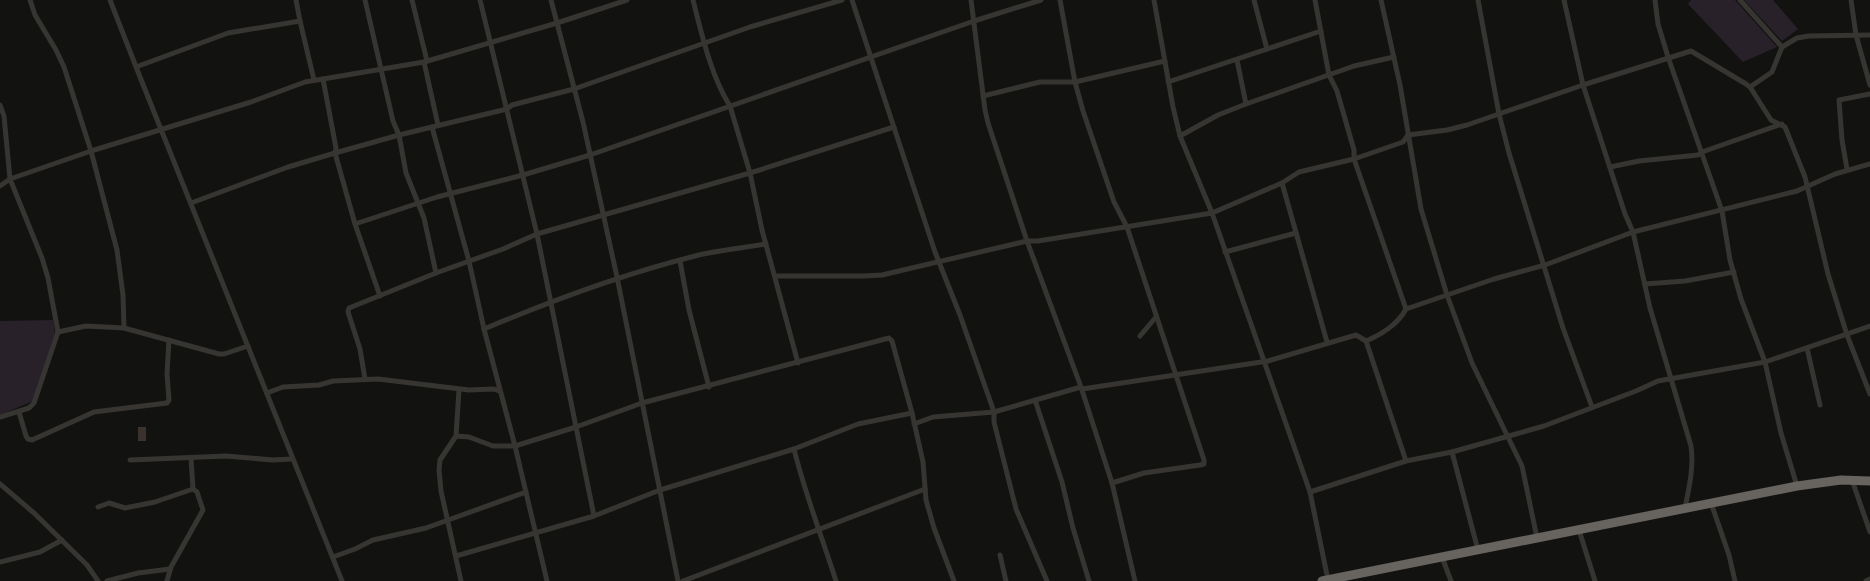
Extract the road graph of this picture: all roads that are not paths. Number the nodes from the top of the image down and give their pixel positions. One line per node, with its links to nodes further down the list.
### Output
1 (30, 0): 67 (street)
2 (110, 0): 42 (street)
3 (296, 0): 26 (street)
4 (365, 0): 43 (street)
5 (412, 0): 41 (street)
6 (480, 0): 32 (street)
7 (551, 0): 28 (street)
8 (627, 0): 28 (street)
9 (693, 0): 33 (street)
10 (842, 0): 33 (street)
11 (852, 0): 36 (street)
12 (971, 0): 27 (street)
13 (1019, 0): 25 (street)
14 (1041, 0): 25 (street)
15 (1060, 0): 47 (street)
16 (1154, 0): 40 (street)
17 (1254, 0): 35 (street)
18 (1315, 0): 29 (street)
19 (1381, 0): 37 (street)
20 (1478, 0): 59 (street)
21 (1564, 0): 49 (street)
22 (1655, 0): 38 (street)
23 (1740, 0): 34 (street)
24 (1851, 0): 30 (street)
25 (1021, 6): 27 (street)
26 (300, 21): 42 (street); 46 (street)
27 (974, 21): 36 (street); 54 (street)
28 (557, 23): 32 (street); 52 (street)
29 (1321, 31): 35 (street); 44 (street)
30 (1856, 35): 31 (street); 34 (street); 50 (street)
31 (1870, 35)
32 (491, 43): 41 (street); 58 (street)
33 (705, 44): 52 (street); 57 (street)
34 (1782, 48): 51 (street)
35 (1267, 49): 39 (street)
36 (872, 58): 57 (street); 62 (street)
37 (1394, 58): 44 (street); 64 (street)
38 (1668, 58): 49 (street); 51 (street); 68 (street)
39 (1237, 60): 48 (street); 55 (street)
40 (1164, 61): 47 (street); 48 (street)
41 (425, 62): 43 (street); 61 (street)
42 (136, 67): 63 (street)
43 (381, 70): 45 (street); 65 (street)
44 (1329, 75): 55 (street); 71 (street)
45 (323, 79): 46 (street); 69 (street)
46 (314, 80): 63 (street)
47 (1075, 82): 54 (street); 88 (street)
48 (1168, 82): 66 (street)
49 (1583, 85): 59 (street); 73 (street)
50 (1870, 85)
51 (1750, 87): 60 (street)
52 (574, 89): 58 (street); 70 (street)
53 (1870, 94): 74 (street)
54 (983, 96): 92 (street)
55 (1246, 104): 66 (street)
56 (0, 105): 77 (street)
57 (730, 106): 70 (street); 75 (street)
58 (507, 109): 61 (street); 76 (street)
59 (1499, 114): 64 (street); 98 (street)
60 (1782, 124): 68 (street); 80 (street)
61 (435, 126): 65 (street); 81 (street)
62 (894, 127): 75 (street); 97 (street)
63 (161, 130): 67 (street); 82 (street)
64 (1408, 134): 71 (street); 104 (street)
65 (399, 135): 69 (street); 83 (street)
66 (1180, 136): 85 (street)
67 (91, 151): 77 (street); 110 (street)
68 (1702, 152): 73 (street); 84 (street)
69 (335, 153): 82 (street); 87 (street)
70 (590, 155): 76 (street); 86 (street)
71 (1354, 159): 78 (street); 107 (street)
72 (1870, 164): 74 (street)
73 (1610, 167): 89 (street)
74 (1847, 169): 80 (street)
75 (750, 173): 86 (street); 93 (street)
76 (523, 176): 81 (street); 91 (street)
77 (10, 179): 79 (street); 112 (street)
78 (1282, 183): 85 (street); 90 (street)
79 (0, 186)
80 (1807, 187): 84 (street); 113 (street)
81 (450, 195): 83 (street); 95 (street)
82 (191, 203): 118 (street)
83 (419, 203): 87 (street); 100 (street)
84 (1722, 210): 89 (street); 99 (street)
85 (1212, 213): 88 (street); 94 (street)
86 (603, 216): 91 (street); 102 (street)
87 (355, 224): 105 (street)
88 (1127, 228): 92 (street); 108 (street)
89 (1633, 232): 98 (street); 103 (street)
90 (1296, 233): 94 (street); 117 (street)
91 (537, 234): 95 (street); 106 (street)
92 (1027, 241): 97 (street); 127 (street)
93 (766, 244): 96 (street); 101 (street)
94 (1226, 252): 120 (street)
95 (469, 261): 100 (street); 111 (street)
96 (680, 261): 102 (street); 126 (street)
97 (940, 262): 101 (street); 137 (street)
98 (1545, 265): 104 (street); 135 (street)
99 (1734, 272): 103 (street); 121 (street)
100 (436, 273): 105 (street)
101 (774, 276): 122 (street)
102 (617, 277): 106 (street); 133 (street)
103 (1645, 284): 124 (street)
104 (1447, 295): 107 (street); 142 (street)
105 (380, 296): 125 (street)
106 (550, 301): 111 (street); 141 (street)
107 (1406, 309): 116 (street)
108 (1156, 317): 114 (street); 123 (street)
109 (1870, 326): 113 (street)
110 (124, 328): 112 (street); 115 (street)
111 (484, 329): 129 (street)
112 (58, 332): 136 (street)
113 (1847, 335): 119 (street); 131 (street)
114 (1140, 336)
115 (169, 340): 118 (street); 136 (street)
116 (1366, 341): 117 (street); 150 (street)
117 (1327, 342): 120 (street)
118 (248, 346): 130 (street)
119 (1807, 348): 121 (street); 134 (street)
120 (1264, 361): 123 (street); 160 (street)
121 (1765, 362): 124 (street); 155 (street)
122 (798, 363): 126 (street); 138 (street)
123 (1176, 376): 127 (street); 154 (street)
124 (1670, 378): 135 (street); 163 (street)
125 (364, 379): 128 (street); 130 (street)
126 (709, 386): 133 (street)
127 (1082, 388): 132 (street); 154 (street)
128 (459, 390): 129 (street); 143 (street)
129 (499, 391): 144 (street)
130 (267, 393): 148 (street)
131 (1870, 394)
132 (1035, 400): 137 (street); 193 (street)
133 (642, 403): 141 (street); 158 (street)
134 (1820, 404)
135 (1592, 408): 142 (street)
136 (19, 412): 139 (street)
137 (994, 412): 140 (street); 192 (street)
138 (912, 413): 140 (street); 145 (street)
139 (0, 418)
140 (914, 424): 157 (street)
141 (576, 427): 144 (street); 164 (street)
142 (1506, 435): 146 (street); 170 (street)
143 (456, 436): 144 (street); 165 (street)
144 (515, 446): 159 (street)
145 (794, 449): 158 (street); 166 (street)
146 (1452, 452): 150 (street); 172 (street)
147 (191, 458): 148 (street); 149 (street); 156 (street)
148 (292, 459): 175 (street)
149 (130, 460)
150 (1406, 461): 160 (street)
151 (1852, 480): 152 (highway); 155 (highway); 168 (street)
152 (1870, 481)
153 (0, 484): 171 (street)
154 (1112, 484): 194 (street)
155 (1797, 486): 161 (highway)
156 (193, 489): 162 (street); 178 (street)
157 (925, 489): 166 (street); 190 (street)
158 (660, 490): 164 (street); 187 (street)
159 (526, 492): 165 (street); 169 (street)
160 (1310, 492): 180 (street)
161 (1711, 503): 163 (highway); 197 (street)
162 (98, 507)
163 (1685, 508): 167 (highway)
164 (594, 516): 169 (street)
165 (447, 520): 174 (street); 175 (street)
166 (820, 530): 188 (street); 189 (street)
167 (1579, 530): 170 (highway); 196 (street)
168 (1870, 532)
169 (536, 534): 174 (street); 186 (street)
170 (1537, 538): 172 (highway)
171 (62, 540): 177 (street); 181 (street)
172 (1478, 550): 176 (highway)
173 (1000, 555): 191 (street)
174 (456, 556): 185 (street)
175 (332, 557): 184 (street)
176 (1442, 557): 180 (highway); 195 (street)
177 (0, 562)
178 (170, 569): 182 (street); 183 (street)
179 (1870, 579): 198 (street)
180 (1325, 580)
181 (98, 581)
182 (108, 581)
183 (167, 581)
184 (342, 581)
185 (461, 581)
186 (547, 581)
187 (678, 581)
188 (683, 581)
189 (836, 581)
190 (954, 581)
191 (1006, 581)
192 (1047, 581)
193 (1089, 581)
194 (1135, 581)
195 (1451, 581)
196 (1595, 581)
197 (1735, 581)
198 (1866, 581)

